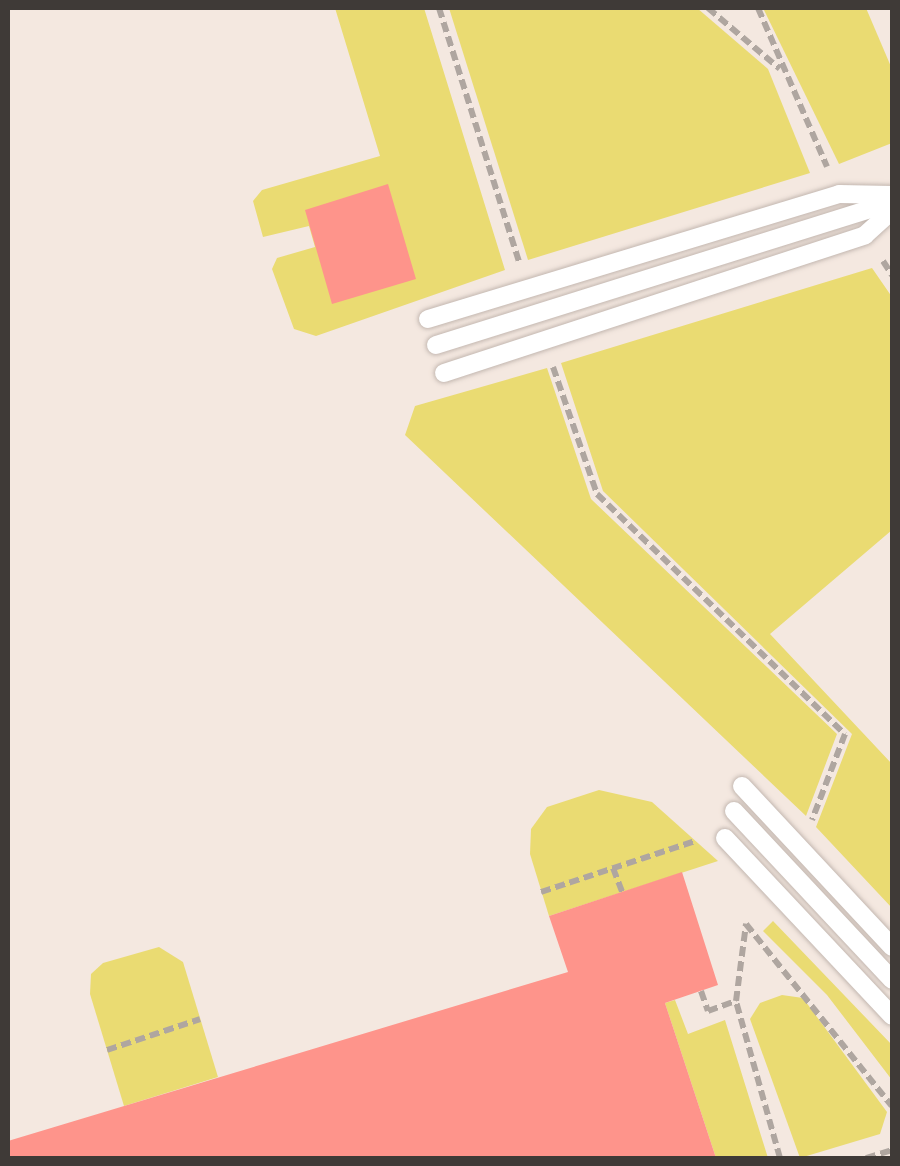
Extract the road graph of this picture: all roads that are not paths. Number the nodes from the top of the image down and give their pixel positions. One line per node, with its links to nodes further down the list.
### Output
1 (892, 198): 3 (lane); 4 (lane)
2 (892, 211): 5 (lane)
3 (428, 319)
4 (436, 345)
5 (444, 373)
6 (742, 786): 9 (lane)
7 (734, 812): 10 (lane)
8 (725, 838): 11 (lane)
9 (892, 947)
10 (892, 980)
11 (892, 1016)

